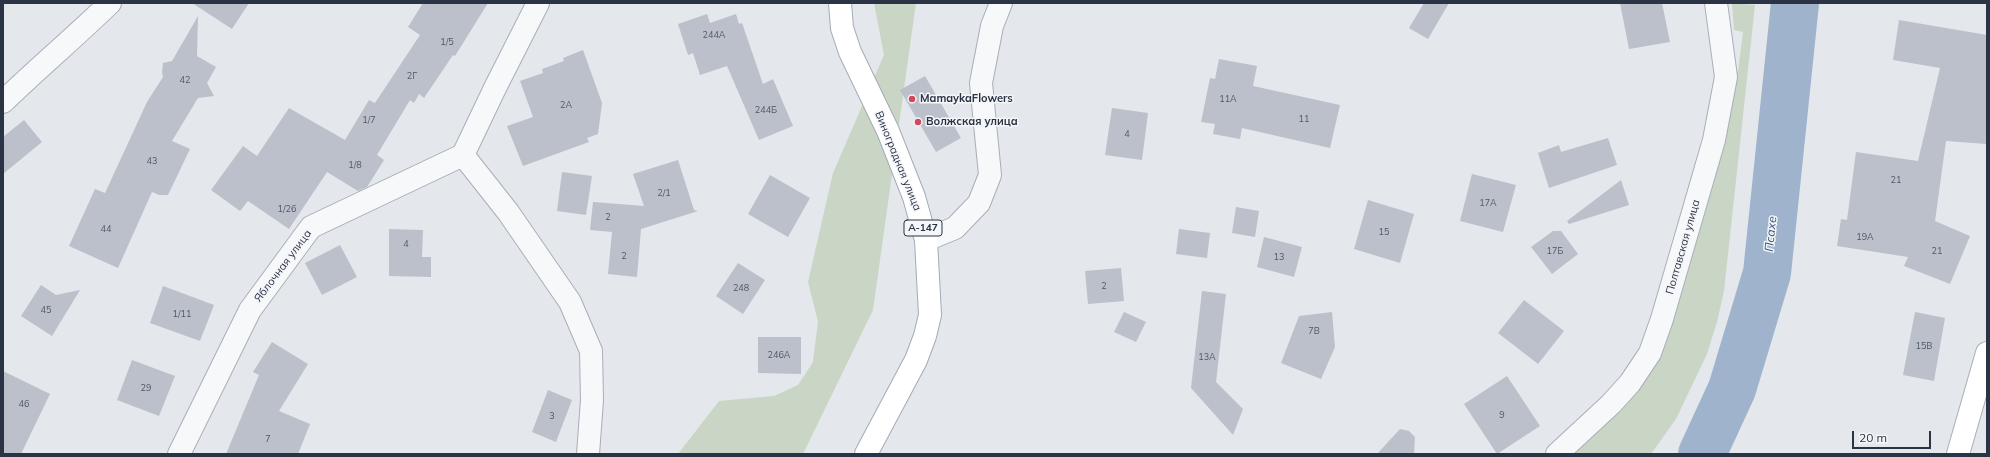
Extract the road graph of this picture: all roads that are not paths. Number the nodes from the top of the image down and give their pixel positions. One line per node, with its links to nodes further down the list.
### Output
1 (110, 3): 6 (street)
2 (538, 3): 7 (street)
3 (840, 3): 8 (main road, Виноградная улица / А-147)
4 (1001, 3): 8 (street)
5 (1716, 3): 13 (street, Полтавская улица)
6 (3, 102)
7 (463, 155): 10 (street, Яблочная улица); 11 (street)
8 (926, 240): 12 (main road, Виноградная улица / А-147)
9 (1987, 353): 14 (main road)
10 (179, 454)
11 (588, 454)
12 (866, 454)
13 (1556, 454)
14 (1958, 454)

